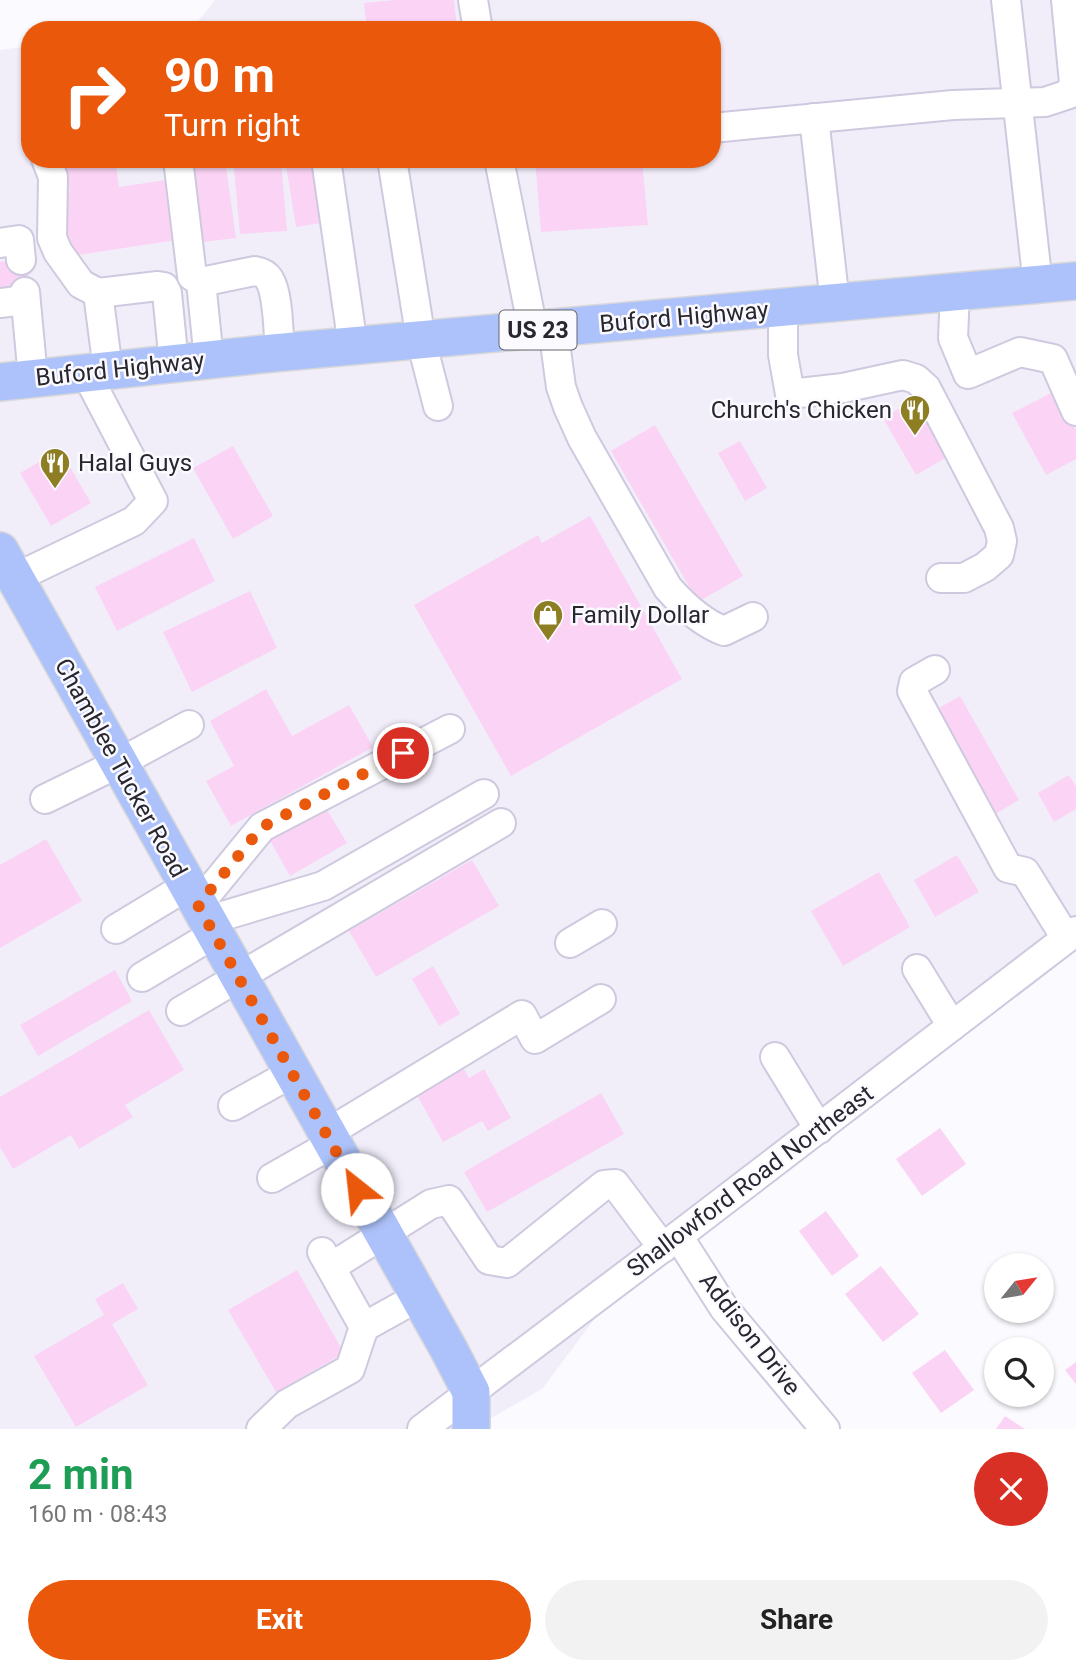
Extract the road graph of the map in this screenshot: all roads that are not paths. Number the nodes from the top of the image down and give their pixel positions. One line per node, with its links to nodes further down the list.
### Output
1 (473, 0): 4 (street)
2 (1006, 0): 5 (street)
3 (1066, 0): 5 (street)
4 (476, 21)
5 (1017, 104): 6 (street); 15 (street)
6 (814, 118): 7 (street); 19 (street)
7 (721, 127)
8 (50, 168): 17 (street)
9 (179, 168): 14 (street)
10 (327, 168): 23 (street)
11 (393, 168): 22 (street)
12 (501, 168): 21 (street)
13 (1076, 281): 15 (main road, Buford Highway / US 23)
14 (201, 282): 24 (street); 25 (street)
15 (1038, 285): 16 (main road, Buford Highway / US 23)
16 (955, 292): 19 (main road, Buford Highway / US 23); 29 (street)
17 (98, 293): 25 (street); 26 (street)
18 (17, 298): 27 (street)
19 (835, 303): 20 (main road, Buford Highway / US 23)
20 (783, 308): 21 (main road, Buford Highway / US 23); 31 (street)
21 (543, 329): 22 (main road, Buford Highway / US 23); 32 (street)
22 (421, 340): 23 (main road, Buford Highway / US 23); 28 (street)
23 (353, 346): 24 (main road, Buford Highway / US 23)
24 (280, 353): 25 (main road, Buford Highway / US 23)
25 (191, 362): 26 (main road, Buford Highway / US 23)
26 (97, 371): 27 (main road, Buford Highway / US 23); 30 (street)
27 (17, 380)
28 (438, 406)
29 (1076, 411)
30 (8, 565): 36 (main road, Chamblee Tucker Road)
31 (941, 578)
32 (753, 617)
33 (935, 670): 43 (street)
34 (189, 725): 36 (street)
35 (450, 729): 40 (street)
36 (119, 763): 38 (street); 40 (main road, Chamblee Tucker Road)
37 (484, 794): 40 (street)
38 (45, 799)
39 (501, 823): 47 (street)
40 (201, 911): 42 (street); 46 (street); 47 (main road, Chamblee Tucker Road)
41 (602, 924): 44 (street)
42 (116, 929)
43 (1071, 935): 50 (street, Shallowford Road Northeast)
44 (570, 943)
45 (917, 969): 50 (street)
46 (142, 977)
47 (238, 977): 49 (street); 52 (main road, Chamblee Tucker Road)
48 (601, 999): 55 (street)
49 (181, 1011)
50 (952, 1026): 54 (street, Shallowford Road Northeast)
51 (775, 1057): 54 (street)
52 (292, 1073): 53 (street); 55 (main road, Chamblee Tucker Road)
53 (233, 1106)
54 (819, 1129): 58 (street, Shallowford Road Northeast)
55 (329, 1139): 56 (street); 57 (main road, Chamblee Tucker Road)
56 (272, 1178)
57 (382, 1234): 58 (street, Addison Drive); 59 (main road, Chamblee Tucker Road); 60 (street)
58 (671, 1242): 61 (street, Shallowford Road Northeast); 65 (street, Addison Drive)
59 (418, 1297): 60 (street); 61 (main road, Chamblee Tucker Road)
60 (363, 1328): 62 (street)
61 (471, 1392): 63 (street, Shallowford Road Northeast); 64 (main road, Chamblee Tucker Road)
62 (261, 1429)
63 (422, 1429)
64 (471, 1429)
65 (825, 1429)

